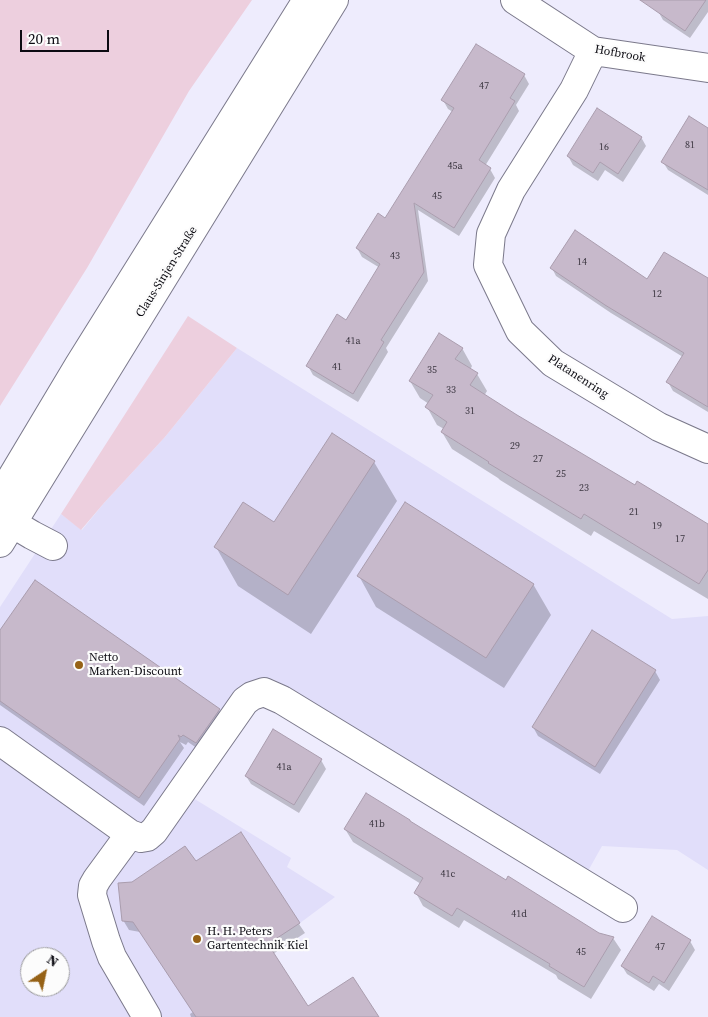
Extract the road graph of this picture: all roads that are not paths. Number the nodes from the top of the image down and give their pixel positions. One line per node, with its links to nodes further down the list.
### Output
1 (307, 0): 7 (street)
2 (334, 0): 8 (street, Claus-Sinjen-Straße)
3 (515, 0): 4 (street, Hofbrook)
4 (593, 51): 5 (street, Hofbrook); 6 (street, Platanenring)
5 (708, 68)
6 (708, 449)
7 (0, 497)
8 (4, 527): 9 (street)
9 (54, 546)
10 (0, 741): 11 (street)
11 (130, 834): 12 (street); 13 (street)
12 (623, 908)
13 (147, 1017)

